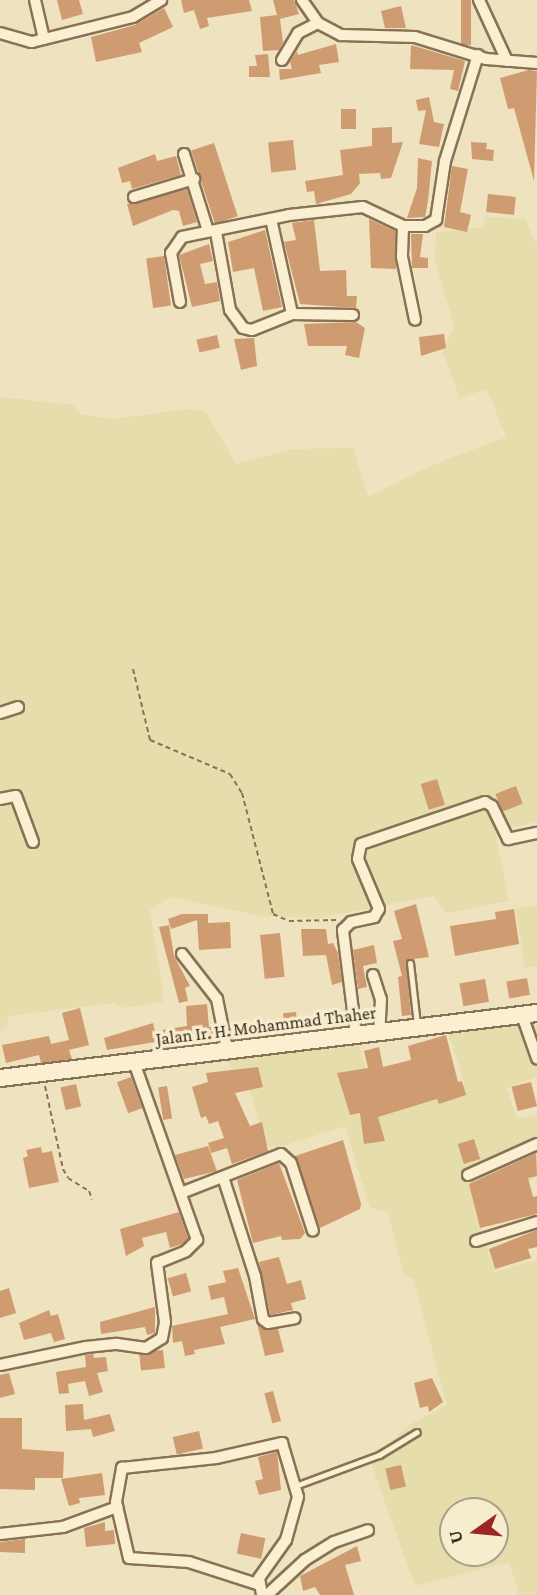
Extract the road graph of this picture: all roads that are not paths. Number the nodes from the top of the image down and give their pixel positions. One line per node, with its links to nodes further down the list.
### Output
1 (35, 0): 7 (street)
2 (161, 0): 7 (street)
3 (302, 0): 5 (street)
4 (479, 0): 10 (street)
5 (318, 23): 8 (street); 9 (street)
6 (0, 33): 7 (street)
7 (44, 39)
8 (478, 55): 10 (street); 16 (street)
9 (282, 60)
10 (507, 61): 11 (street)
11 (537, 63)
12 (184, 154): 13 (street)
13 (194, 179): 14 (street); 17 (street)
14 (134, 197)
15 (271, 219): 16 (street); 17 (street); 19 (street)
16 (403, 226): 21 (street)
17 (212, 232): 18 (street); 19 (street)
18 (180, 302)
19 (292, 314): 20 (street)
20 (353, 315)
21 (415, 320)
22 (18, 707): 23 (street)
23 (0, 713)
24 (0, 799): 26 (street)
25 (537, 833): 33 (street)
26 (33, 842)
27 (182, 954): 34 (street)
28 (411, 962): 31 (lane)
29 (373, 975): 32 (street)
30 (530, 1014): 31 (main road, Jalan Ir. H. Mohammad Thaher); 35 (street)
31 (417, 1027): 32 (main road, Jalan Ir. H. Mohammad Thaher)
32 (379, 1032): 33 (main road, Jalan Ir. H. Mohammad Thaher)
33 (356, 1035): 34 (main road, Jalan Ir. H. Mohammad Thaher)
34 (227, 1049): 36 (main road, Jalan Ir. H. Mohammad Thaher)
35 (537, 1058)
36 (134, 1062): 37 (main road, Jalan Ir. H. Mohammad Thaher); 41 (street)
37 (0, 1078)
38 (537, 1144): 39 (street)
39 (468, 1175)
40 (223, 1177): 41 (street); 43 (street); 45 (street)
41 (181, 1193): 46 (street)
42 (537, 1222): 44 (street)
43 (313, 1231)
44 (476, 1241)
45 (295, 1318)
46 (0, 1365)
47 (417, 1432): 48 (lane)
48 (295, 1486): 49 (street); 52 (street)
49 (117, 1507): 51 (street); 52 (street)
50 (368, 1530): 53 (street)
51 (0, 1534)
52 (257, 1584): 53 (street)
53 (265, 1595)

